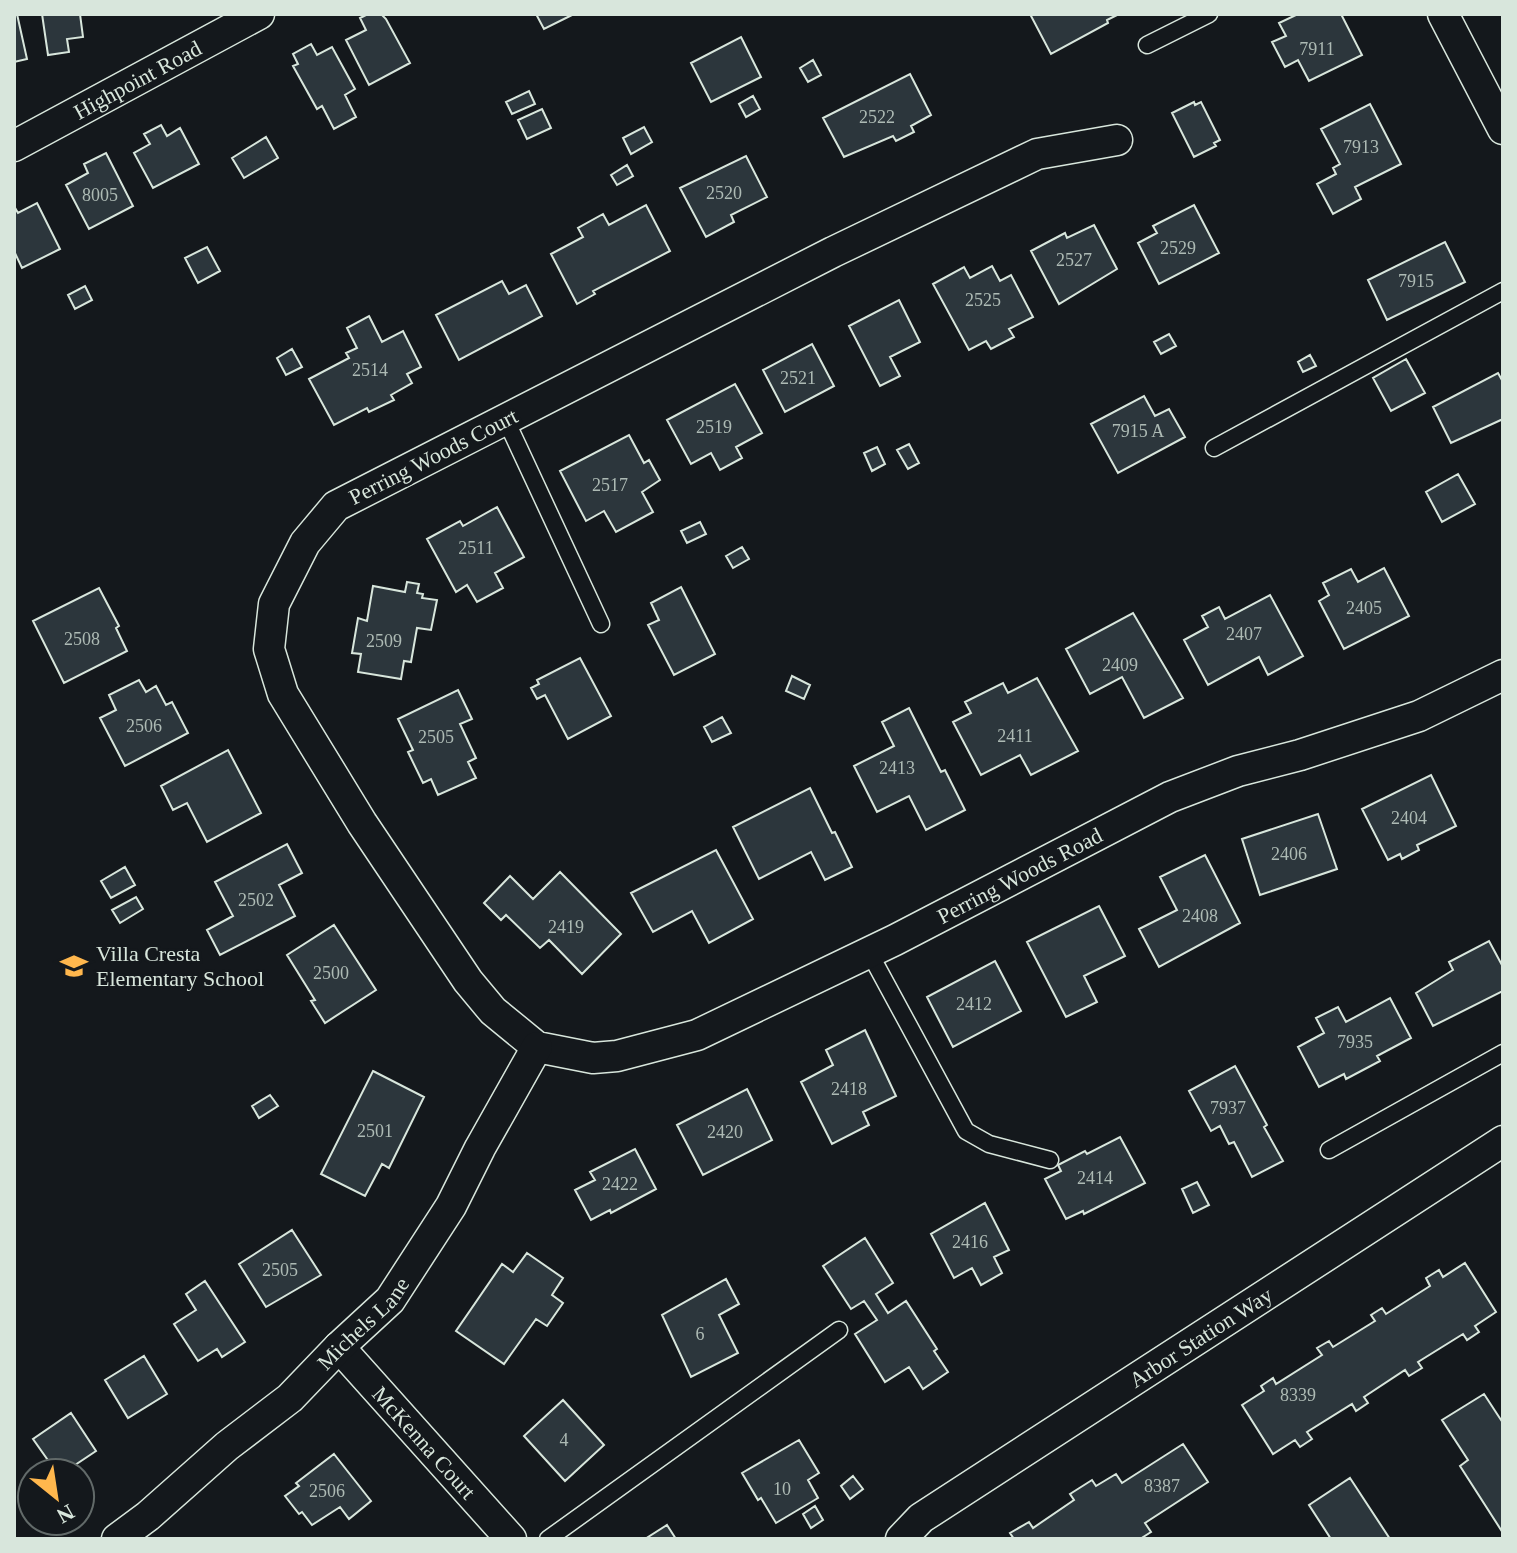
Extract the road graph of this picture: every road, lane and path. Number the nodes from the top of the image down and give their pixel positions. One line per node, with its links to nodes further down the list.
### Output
1 (259, 14): 7 (street, Highpoint Road)
2 (1209, 14): 4 (lane)
3 (1443, 14): 5 (street)
4 (1147, 45)
5 (1503, 129)
6 (1117, 140): 9 (street, Perring Woods Court)
7 (14, 146)
8 (1503, 291): 10 (lane)
9 (505, 418): 11 (lane); 14 (street, Perring Woods Court)
10 (1214, 448)
11 (601, 624)
12 (1503, 675): 13 (street, Perring Woods Road)
13 (869, 952): 14 (street, Perring Woods Road); 18 (lane)
14 (537, 1047): 20 (street, Michels Lane)
15 (1503, 1053): 17 (lane)
16 (1503, 1141): 24 (street, Arbor Station Way)
17 (1329, 1150)
18 (1050, 1160)
19 (839, 1330): 23 (lane)
20 (339, 1347): 21 (street, Michels Lane); 22 (street, McKenna Court)
21 (117, 1539)
22 (511, 1539)
23 (548, 1539)
24 (901, 1539)

